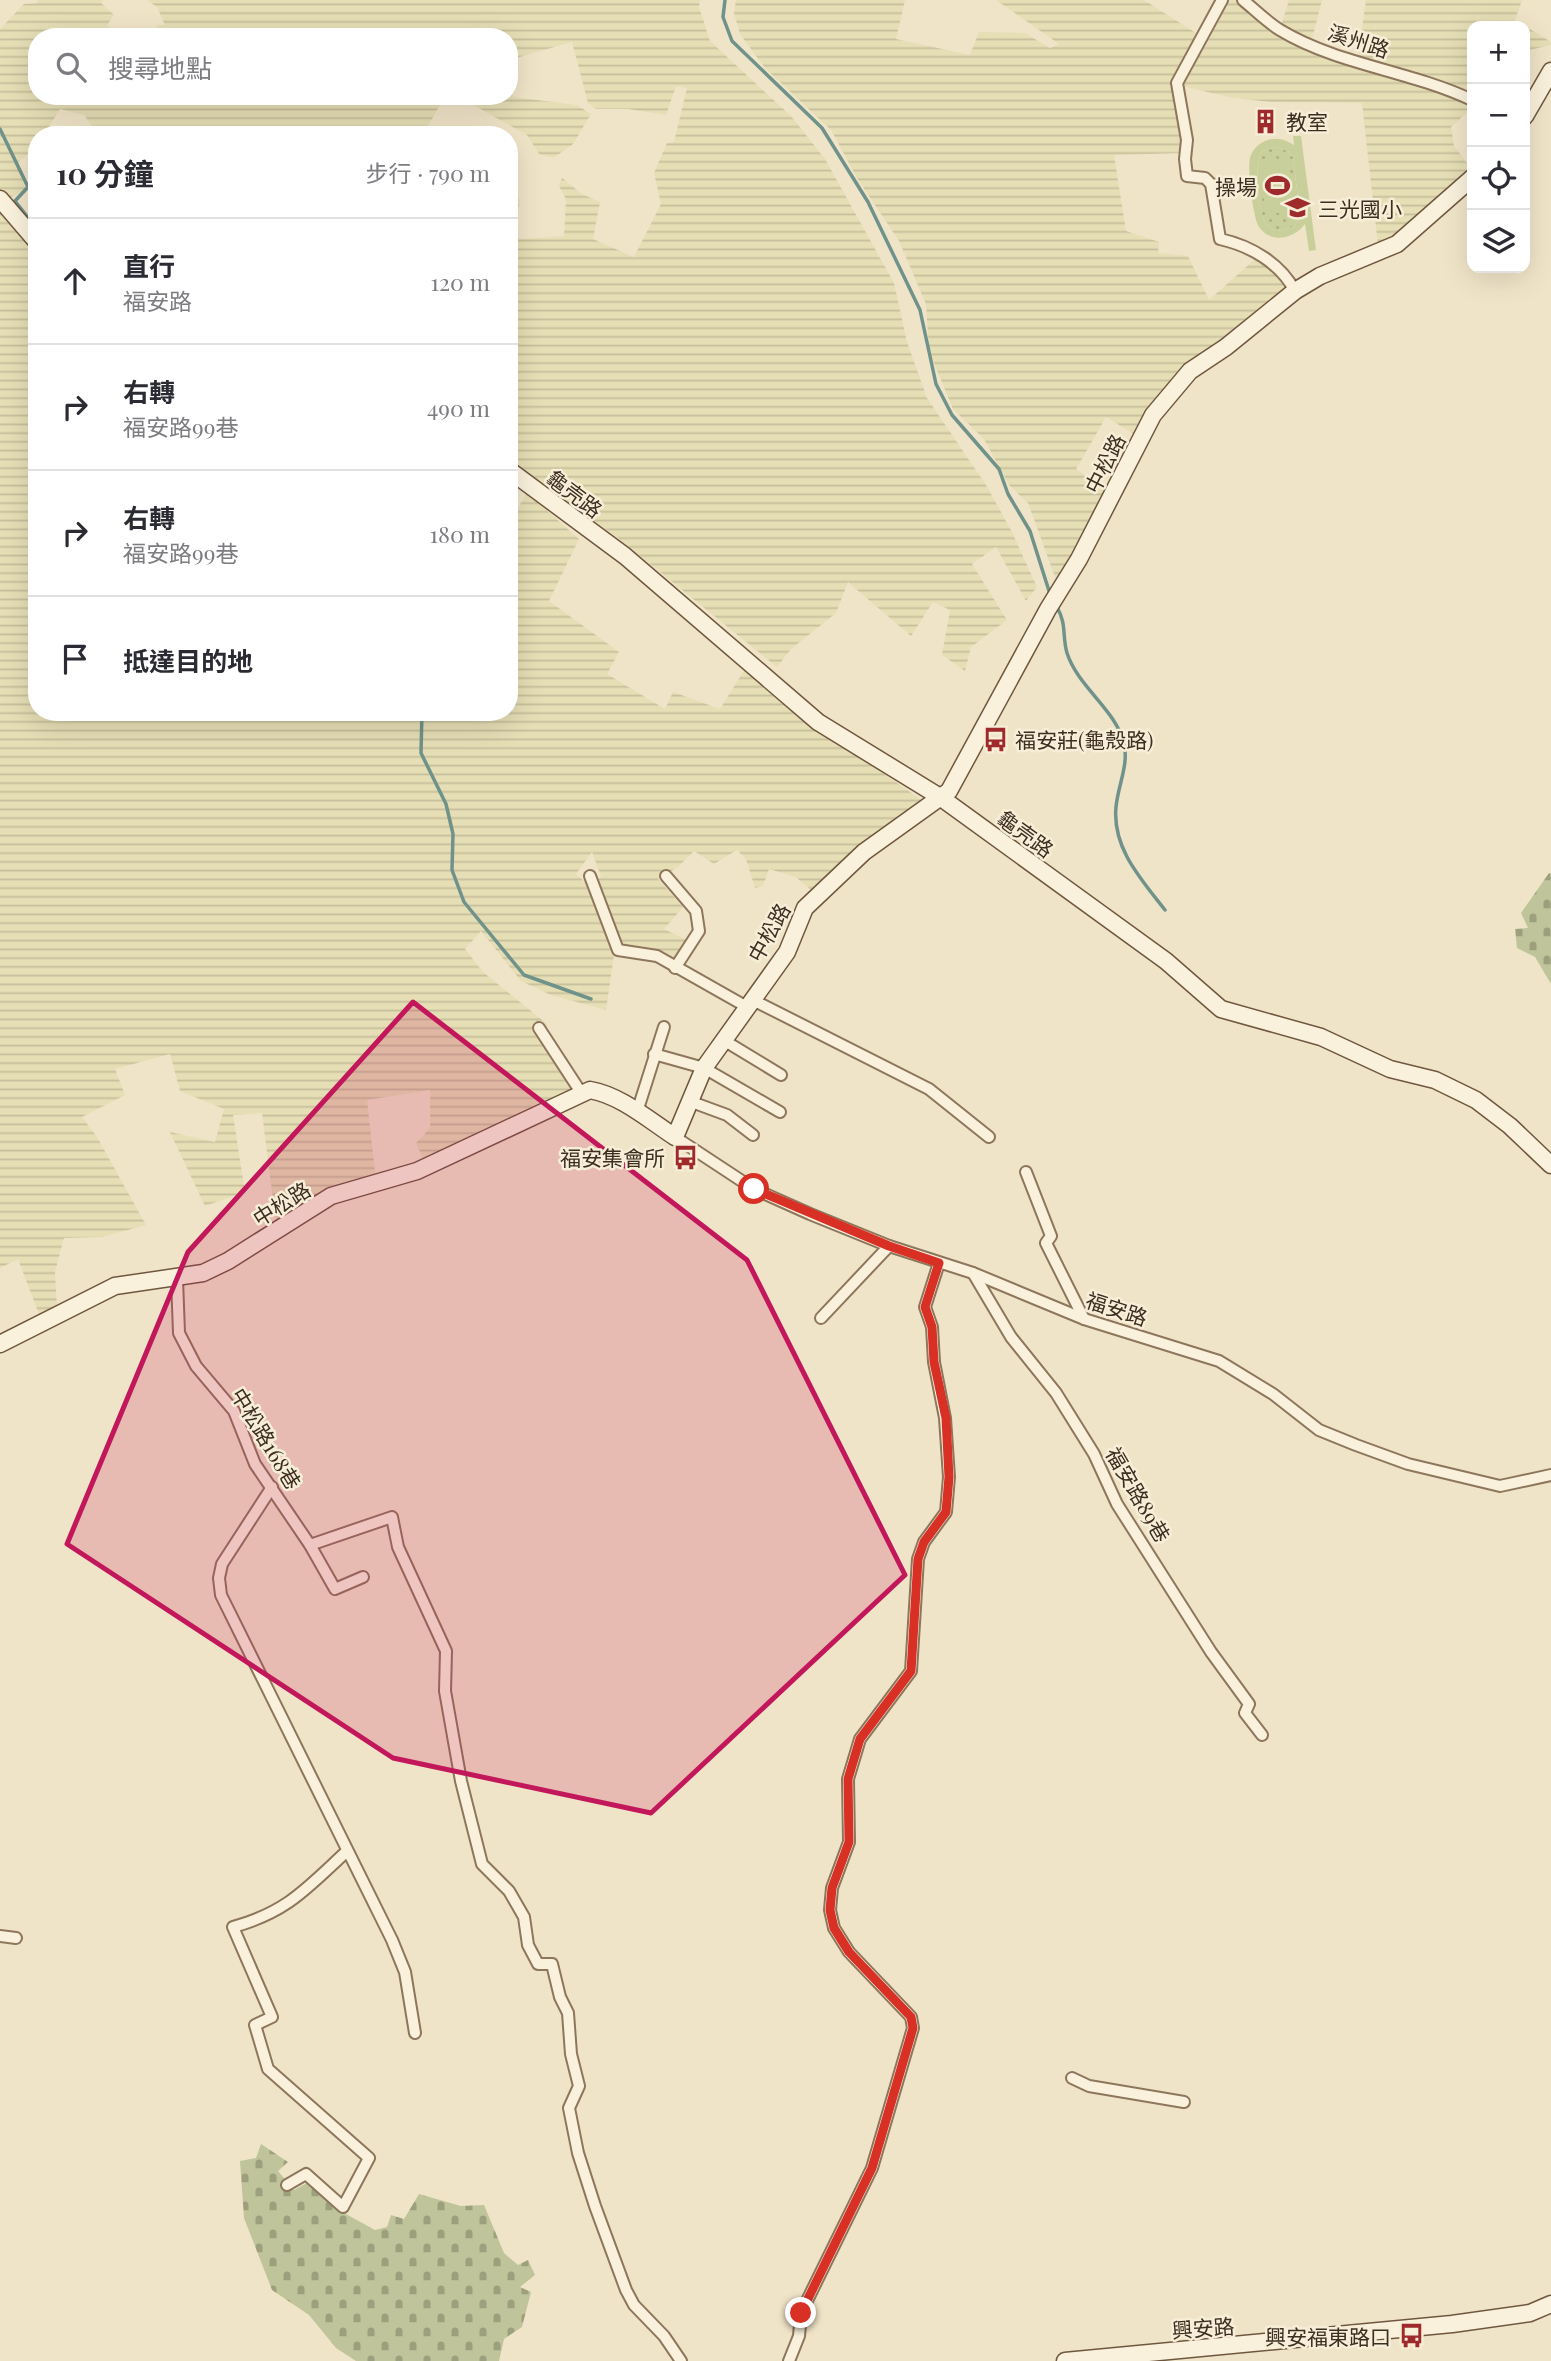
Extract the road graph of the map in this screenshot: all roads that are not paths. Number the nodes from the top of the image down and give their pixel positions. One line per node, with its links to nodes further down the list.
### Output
1 (1222, 0): 9 (street)
2 (1242, 0): 4 (street, 溪州路)
3 (1551, 71): 5 (street)
4 (1467, 97)
5 (1530, 107)
6 (1467, 182): 9 (street, 中松路)
7 (0, 199): 8 (street)
8 (28, 232)
9 (1295, 291): 11 (street, 中松路)
10 (518, 477): 11 (street, 龜壳路)
11 (940, 797): 15 (street, 中松路); 29 (street, 龜壳路)
12 (590, 876): 14 (street)
13 (666, 876): 14 (street)
14 (675, 968): 15 (street)
15 (749, 1003): 18 (street, 中松路); 27 (street)
16 (664, 1027): 19 (street)
17 (539, 1028): 22 (street)
18 (725, 1041): 20 (street, 中松路); 21 (street)
19 (654, 1054): 20 (street); 24 (street)
20 (704, 1068): 23 (street, 中松路); 25 (street)
21 (781, 1075)
22 (582, 1094): 24 (street); 34 (street, 中松路)
23 (689, 1101): 26 (street); 28 (street, 中松路)
24 (637, 1112): 28 (street)
25 (780, 1112)
26 (753, 1135)
27 (989, 1137)
28 (674, 1138): 31 (street, 福安路)
29 (1551, 1165)
30 (1026, 1172): 36 (street)
31 (889, 1246): 32 (street, 福安路); 35 (street)
32 (939, 1263): 33 (street, 福安路); 52 (street)
33 (973, 1273): 36 (street, 福安路); 42 (street, 福安路89巷)
34 (177, 1279): 37 (street, 中松路); 39 (street, 中松路168巷)
35 (821, 1318)
36 (1084, 1319): 38 (street, 福安路)
37 (0, 1344)
38 (1551, 1475)
39 (272, 1487): 40 (street, 中松路168巷); 43 (street)
40 (310, 1545): 41 (street, 中松路168巷); 51 (street)
41 (363, 1577)
42 (1262, 1735)
43 (346, 1852): 46 (street); 49 (street)
44 (0, 1936): 45 (street)
45 (16, 1938)
46 (415, 2033)
47 (1072, 2078): 48 (street)
48 (1184, 2102)
49 (287, 2185)
50 (1551, 2304): 53 (street, 興安路)
51 (681, 2361)
52 (789, 2361)
53 (1065, 2361)

